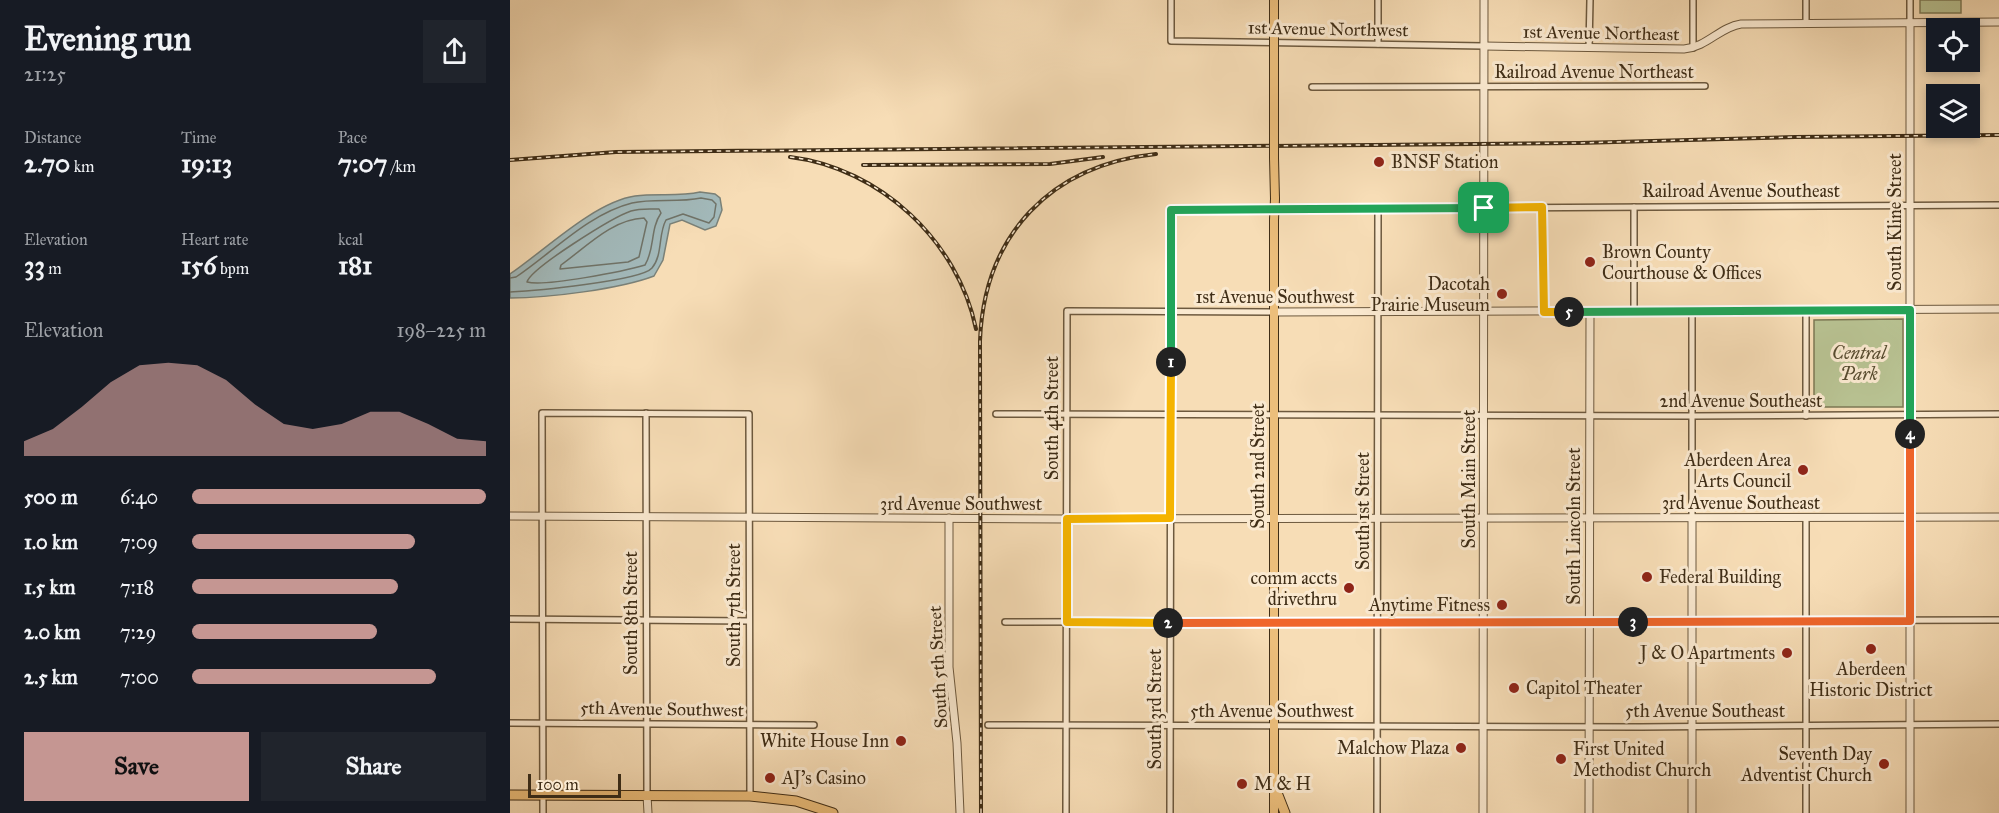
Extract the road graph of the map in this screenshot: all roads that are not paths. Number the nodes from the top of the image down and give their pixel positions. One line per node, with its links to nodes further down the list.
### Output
1 (1171, 0): 12 (street, 1st Avenue Northwest)
2 (1274, 0): 33 (main road, South 2nd Street, bridge)
3 (1378, 0): 12 (street)
4 (1484, 0): 13 (street, South Main Street)
5 (1590, 0): 14 (street)
6 (1693, 0): 15 (street)
7 (1806, 0): 11 (street)
8 (1910, 0): 9 (street)
9 (1910, 22): 10 (street, 1st Avenue Northeast); 11 (street, 1st Avenue Northeast); 20 (street, South Kline Street)
10 (1999, 22)
11 (1806, 24): 15 (street, 1st Avenue Northeast)
12 (1378, 44): 13 (street, 1st Avenue Northwest)
13 (1484, 46): 14 (street, 1st Avenue Northeast); 18 (street, South Main Street)
14 (1589, 48): 15 (street, 1st Avenue Northeast)
15 (1693, 48)
16 (1705, 86): 18 (street, Railroad Avenue Northeast)
17 (1312, 87): 18 (street, Railroad Avenue Northeast)
18 (1484, 87): 23 (street, South Main Street)
19 (1999, 205): 20 (street, Railroad Avenue Southeast)
20 (1910, 206): 22 (street, Railroad Avenue Southeast); 27 (street, South Kline Street)
21 (1542, 207): 22 (street, Railroad Avenue Southeast); 23 (street, Railroad Avenue Southeast); 36 (street)
22 (1634, 207): 30 (street)
23 (1484, 208): 24 (street, Railroad Avenue Southeast); 35 (street, South Main Street)
24 (1378, 209): 25 (street, Railroad Avenue Southeast); 34 (street, South 1st Street)
25 (1171, 210): 29 (street, South 3rd Street)
26 (1999, 309): 27 (street, 1st Avenue Southwest)
27 (1910, 310): 32 (street, 1st Avenue Southwest); 41 (street, South Kline Street)
28 (1067, 311): 29 (street, 1st Avenue Southwest); 40 (street, South 4th Street)
29 (1171, 311): 33 (street, 1st Avenue Southwest); 43 (street, South 3rd Street)
30 (1634, 311): 31 (street, 1st Avenue Southwest); 37 (street, 1st Avenue Southwest)
31 (1692, 311): 32 (street, 1st Avenue Southwest); 48 (street)
32 (1806, 311): 49 (street)
33 (1275, 312): 34 (street, 1st Avenue Southwest); 44 (main road, South 2nd Street)
34 (1378, 312): 35 (street, 1st Avenue Southwest); 45 (street, South 1st Street)
35 (1484, 312): 36 (street, 1st Avenue Southwest); 46 (street, South Main Street)
36 (1544, 312): 37 (street, 1st Avenue Southwest)
37 (1590, 312): 47 (street, South Lincoln Street)
38 (646, 413): 51 (street); 52 (street, South 8th Street); 54 (street, South 7th Street)
39 (996, 414): 40 (street, 2nd Avenue Southeast)
40 (1067, 414): 43 (street, 2nd Avenue Southeast); 61 (street, South 4th Street)
41 (1910, 414): 42 (street, 2nd Avenue Southeast); 49 (street, 2nd Avenue Southeast); 60 (street, South Kline Street)
42 (1999, 414)
43 (1171, 415): 44 (street, 2nd Avenue Southeast); 56 (street, South 3rd Street)
44 (1274, 415): 45 (street, 2nd Avenue Southeast); 57 (main road, South 2nd Street)
45 (1378, 416): 46 (street, 2nd Avenue Southeast); 58 (street, South 1st Street)
46 (1484, 416): 47 (street, 2nd Avenue Southeast); 62 (street, South Main Street)
47 (1590, 416): 48 (street, 2nd Avenue Southeast); 63 (street, South Lincoln Street)
48 (1692, 416): 49 (street, 2nd Avenue Southeast); 64 (street)
49 (1806, 416)
50 (510, 516): 51 (street, 3rd Avenue Southwest)
51 (542, 516): 52 (street, 3rd Avenue Southwest); 66 (street)
52 (646, 517): 54 (street, 3rd Avenue Southwest); 67 (street, South 8th Street)
53 (1999, 517): 60 (street, 3rd Avenue Southeast)
54 (749, 518): 55 (street, 3rd Avenue Southwest); 69 (street, South 7th Street)
55 (949, 518): 61 (street, 3rd Avenue Southwest); 104 (street, South 5th Street)
56 (1170, 518): 57 (street, 3rd Avenue Southwest); 61 (street, 3rd Avenue Southwest); 76 (street, South 3rd Street)
57 (1275, 518): 58 (street, 3rd Avenue Southwest); 77 (main road, South 2nd Street)
58 (1378, 518): 62 (street, 3rd Avenue Southwest); 73 (street, South 1st Street)
59 (1806, 518): 60 (street, 3rd Avenue Southeast); 64 (street, 3rd Avenue Southeast); 75 (street)
60 (1910, 518): 70 (street, South Kline Street)
61 (1067, 519): 72 (street, South 4th Street)
62 (1484, 519): 63 (street, 3rd Avenue Southeast); 78 (street, South Main Street)
63 (1590, 519): 64 (street, 3rd Avenue Southeast); 74 (street, South Lincoln Street)
64 (1692, 519): 79 (street)
65 (510, 619): 66 (street)
66 (542, 619): 67 (street); 81 (street)
67 (645, 620): 69 (street); 82 (street, South 8th Street)
68 (1999, 620): 70 (street)
69 (749, 621): 84 (street, South 7th Street)
70 (1910, 621): 75 (street); 92 (street, South Kline Street)
71 (1005, 622): 72 (street)
72 (1067, 622): 76 (street); 87 (street, South 4th Street)
73 (1378, 622): 77 (street); 78 (street); 90 (street, South 1st Street)
74 (1589, 622): 78 (street); 79 (street); 94 (street, South Lincoln Street)
75 (1806, 622): 79 (street); 91 (street)
76 (1170, 623): 77 (street); 88 (street, South 3rd Street)
77 (1274, 623): 89 (main road, South 2nd Street)
78 (1483, 623): 93 (street, South Main Street)
79 (1692, 623): 95 (street)
80 (510, 723): 81 (street, 5th Avenue Southwest)
81 (543, 723): 82 (street, 5th Avenue Southwest); 98 (street)
82 (646, 724): 84 (street, 5th Avenue Southwest); 99 (street, South 8th Street)
83 (1999, 724): 92 (street, 5th Avenue Southeast)
84 (749, 725): 85 (street, 5th Avenue Southwest); 100 (street, South 7th Street)
85 (814, 725)
86 (988, 725): 87 (street, 5th Avenue Southwest)
87 (1066, 726): 88 (street, 5th Avenue Southwest); 105 (street, South 4th Street)
88 (1170, 726): 89 (street, 5th Avenue Southwest); 106 (street, South 3rd Street)
89 (1274, 726): 90 (street, 5th Avenue Southwest); 96 (main road, South 2nd Street)
90 (1378, 726): 93 (street, 5th Avenue Southwest); 109 (street, South 1st Street)
91 (1807, 726): 92 (street, 5th Avenue Southeast); 95 (street, 5th Avenue Southeast); 113 (street)
92 (1910, 726): 114 (street, South Kline Street)
93 (1483, 727): 94 (street, 5th Avenue Southeast); 110 (street, South Main Street)
94 (1589, 727): 95 (street, 5th Avenue Southeast); 111 (street, South Lincoln Street)
95 (1691, 727): 112 (street)
96 (1274, 785): 107 (main road, South 2nd Street); 108 (highway)
97 (510, 795): 98 (highway)
98 (543, 795): 99 (highway); 101 (street)
99 (647, 795): 100 (highway); 102 (street, South 8th Street)
100 (750, 796): 103 (highway)
101 (543, 813)
102 (648, 813)
103 (833, 813)
104 (960, 813)
105 (1066, 813)
106 (1170, 813)
107 (1274, 813)
108 (1285, 813)
109 (1377, 813)
110 (1483, 813)
111 (1589, 813)
112 (1692, 813)
113 (1806, 813)
114 (1910, 813)

